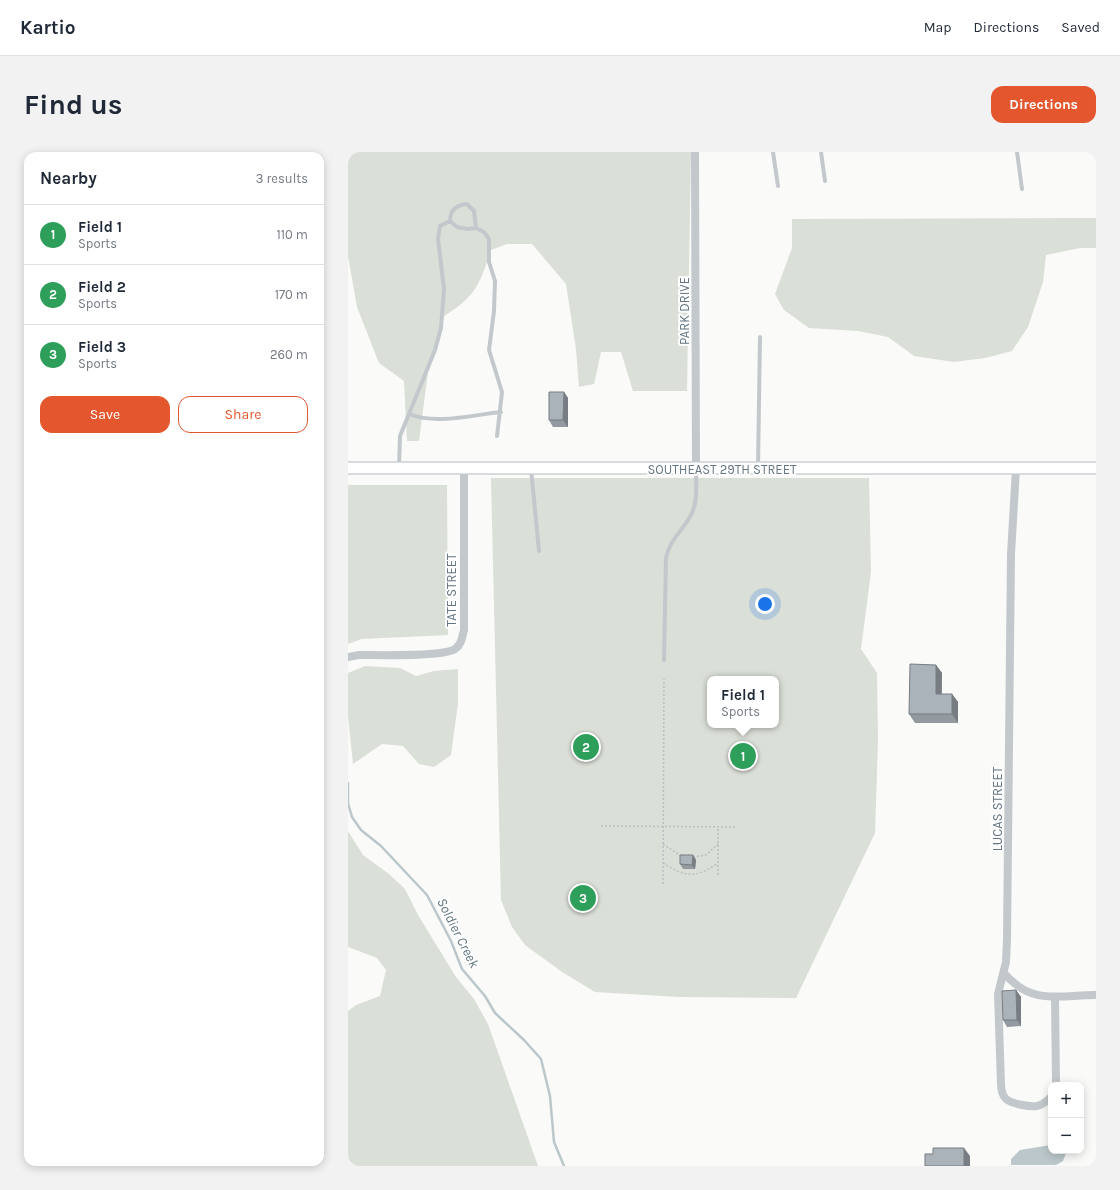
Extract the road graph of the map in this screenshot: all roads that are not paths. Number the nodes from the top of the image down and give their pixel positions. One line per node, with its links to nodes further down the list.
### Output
1 (695, 152): 19 (street, PARK DRIVE)
2 (773, 152): 6 (lane)
3 (821, 152): 5 (lane)
4 (1017, 152): 7 (lane)
5 (825, 181)
6 (778, 186)
7 (1022, 190)
8 (450, 221): 9 (lane); 9 (lane); 12 (lane)
9 (476, 228): 11 (lane)
10 (760, 336): 20 (lane)
11 (501, 412): 12 (lane); 13 (lane)
12 (409, 414): 15 (lane)
13 (497, 436)
14 (348, 468): 15 (main road, SOUTHEAST 29TH STREET)
15 (399, 468): 17 (main road, SOUTHEAST 29TH STREET)
16 (1096, 468): 21 (main road, SOUTHEAST 29TH STREET)
17 (464, 469): 18 (main road, SOUTHEAST 29TH STREET); 23 (street, TATE STREET)
18 (531, 469): 19 (main road, SOUTHEAST 29TH STREET); 22 (lane)
19 (696, 469): 20 (main road, SOUTHEAST 29TH STREET); 24 (lane)
20 (758, 469): 21 (main road, SOUTHEAST 29TH STREET)
21 (1016, 469): 25 (street, LUCAS STREET)
22 (540, 551)
23 (348, 658)
24 (664, 660)
25 (1004, 973): 27 (street); 29 (street, LUCAS STREET)
26 (1096, 995): 27 (street)
27 (1055, 998): 28 (street)
28 (1056, 1082)
29 (1048, 1100)

